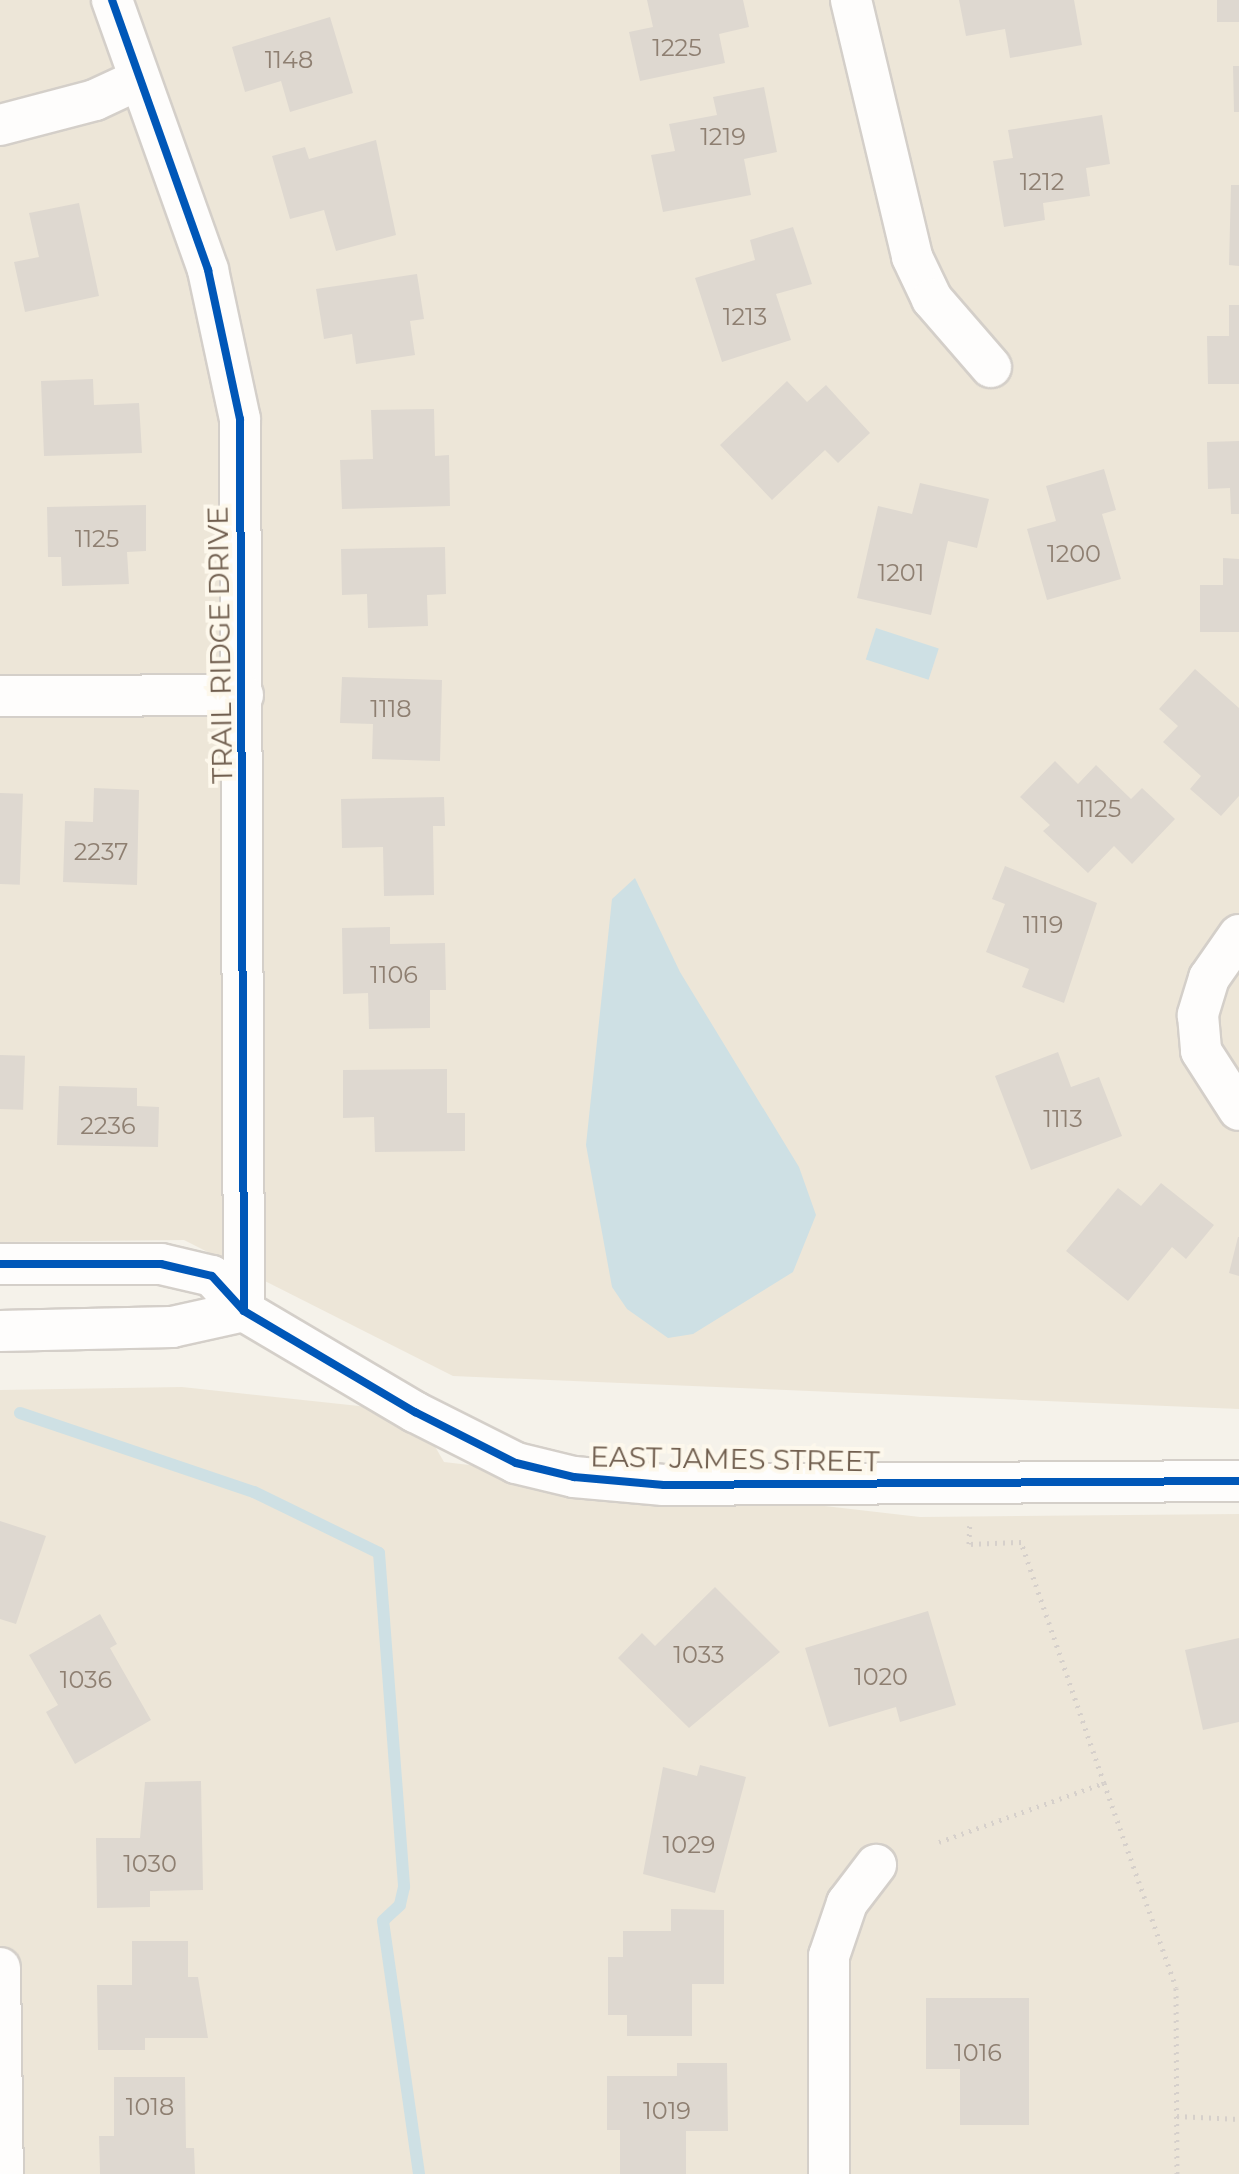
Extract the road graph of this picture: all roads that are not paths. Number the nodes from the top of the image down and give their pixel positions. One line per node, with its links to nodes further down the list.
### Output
1 (112, 0): 3 (street, TRAIL RIDGE DRIVE)
2 (851, 0): 5 (street)
3 (138, 80): 4 (street); 6 (street, TRAIL RIDGE DRIVE)
4 (0, 125)
5 (991, 367)
6 (243, 695): 7 (street); 11 (street, TRAIL RIDGE DRIVE)
7 (0, 696)
8 (1239, 935): 9 (street)
9 (1239, 1110)
10 (0, 1264): 11 (street, EAST JAMES STREET)
11 (244, 1311): 12 (street); 13 (street, EAST JAMES STREET)
12 (0, 1331)
13 (1239, 1481)
14 (876, 1865): 17 (street)
15 (0, 1968): 16 (street)
16 (3, 2174)
17 (829, 2174)

